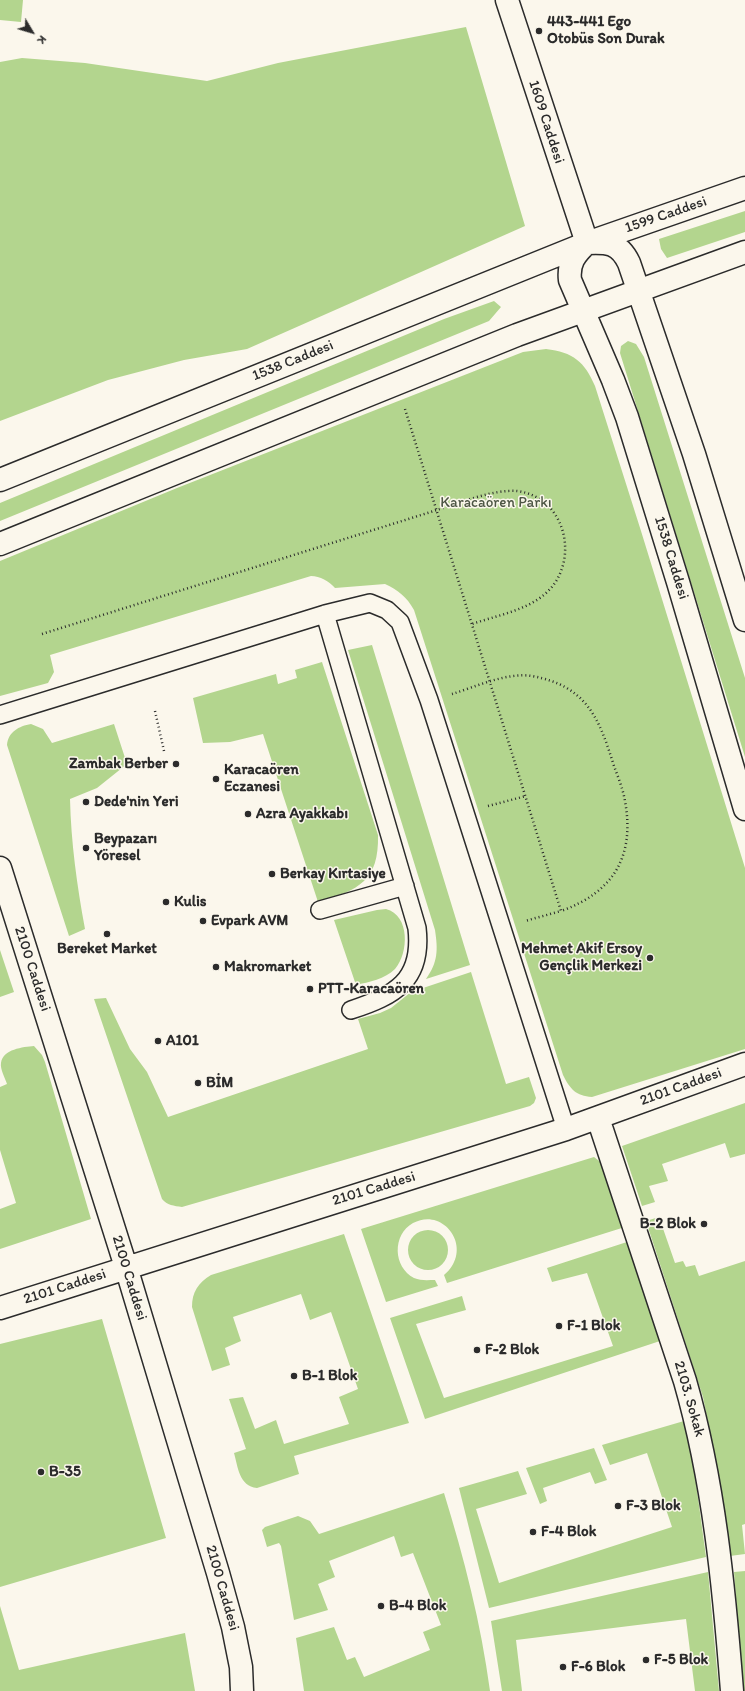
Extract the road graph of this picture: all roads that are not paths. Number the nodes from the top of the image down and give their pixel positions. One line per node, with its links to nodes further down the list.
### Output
1 (507, 0): 3 (main road, 1609 Caddesi)
2 (745, 188): 3 (main road, 1599 Caddesi)
3 (587, 243): 5 (main road, 1538 Caddesi); 6 (main road, 1538 Caddesi); 7 (main road, 1538 Caddesi)
4 (745, 252): 5 (main road)
5 (638, 292): 6 (main road); 10 (main road, 1538 Caddesi)
6 (583, 312): 8 (main road); 12 (main road, 1538 Caddesi)
7 (0, 480)
8 (0, 544)
9 (325, 614): 11 (lane); 14 (lane); 19 (lane)
10 (745, 620)
11 (0, 715)
12 (745, 809)
13 (0, 868): 20 (main road, 2100 Caddesi)
14 (405, 886): 15 (lane); 16 (lane)
15 (320, 910)
16 (351, 1010)
17 (745, 1064): 18 (main road, 2101 Caddesi)
18 (598, 1118): 19 (main road, 2101 Caddesi); 23 (main road, 2103. Sokak)
19 (566, 1129): 20 (main road, 2101 Caddesi)
20 (126, 1267): 21 (main road, 2101 Caddesi); 22 (main road, 2100 Caddesi)
21 (0, 1308)
22 (242, 1691)
23 (732, 1691)

